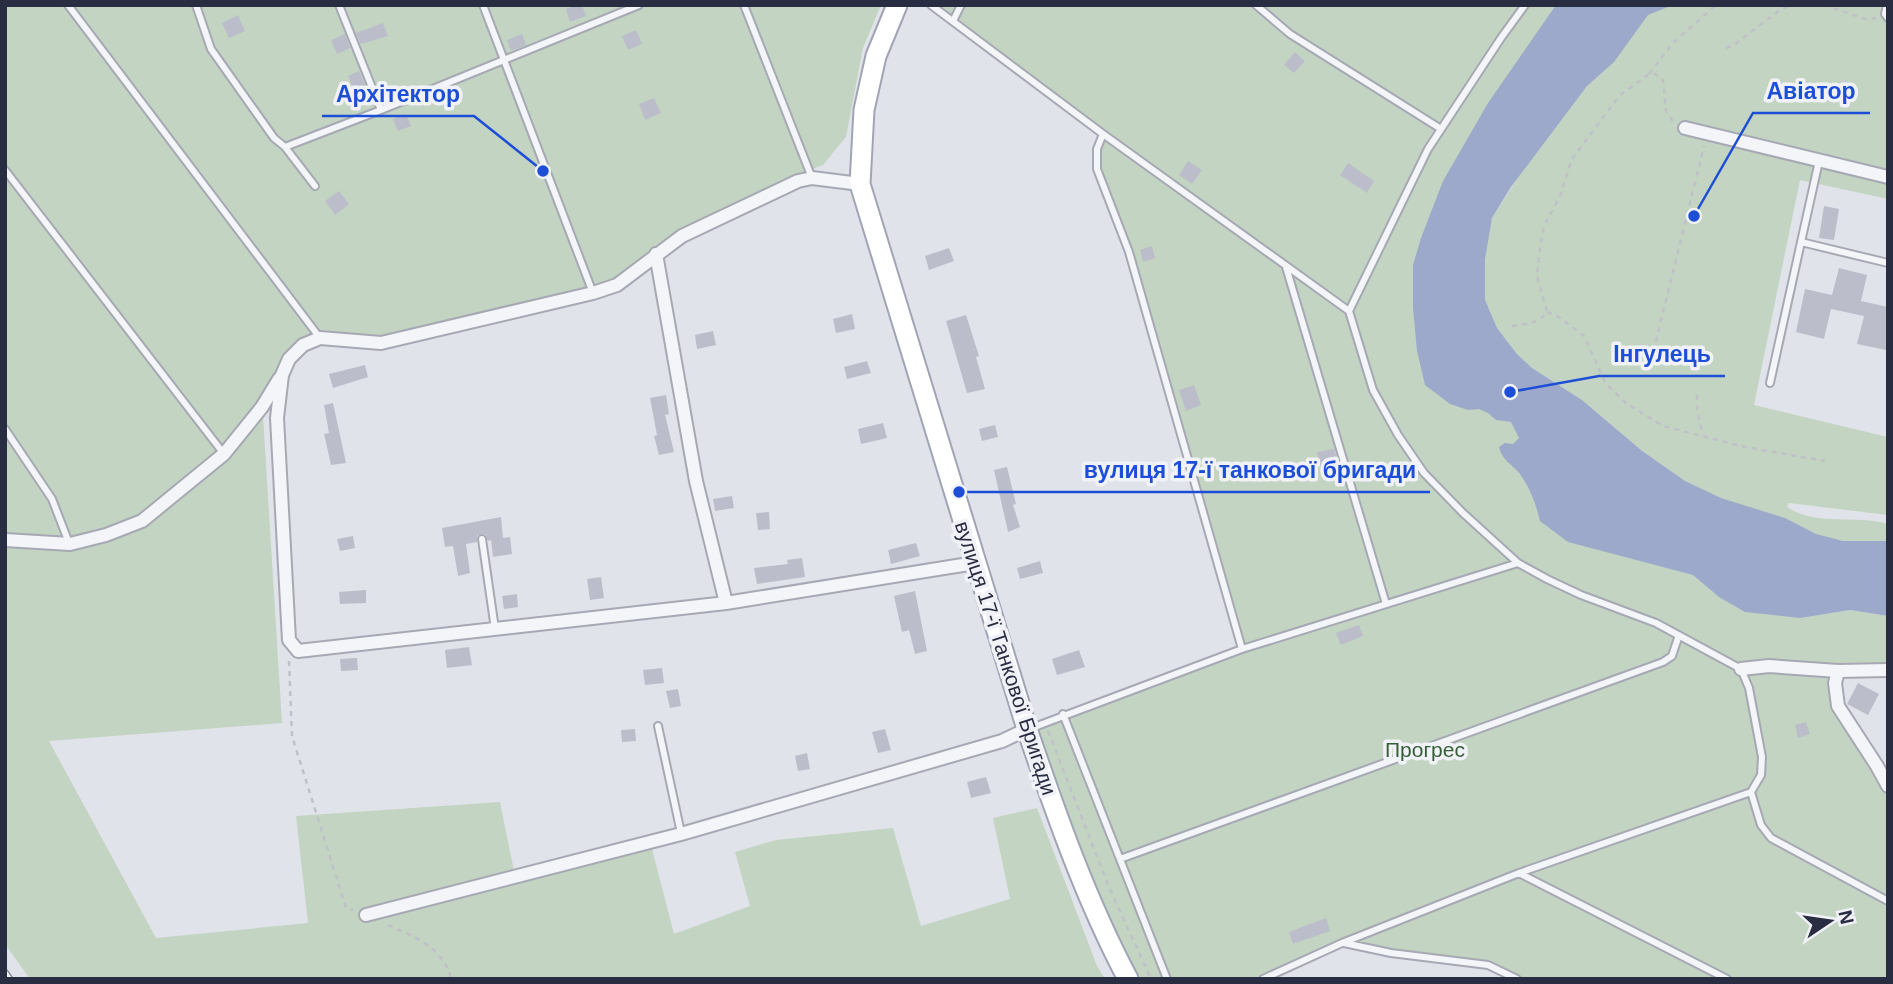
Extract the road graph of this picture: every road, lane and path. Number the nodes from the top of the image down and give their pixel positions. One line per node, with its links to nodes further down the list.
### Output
1 (68, 5): 42 (lane)
2 (196, 5): 27 (lane)
3 (339, 5): 22 (lane)
4 (483, 5): 20 (lane)
5 (639, 5): 16 (lane)
6 (744, 5): 31 (lane)
7 (897, 5): 32 (main road, вулиця 17-ї Танкової Бригади)
8 (931, 5): 18 (lane)
9 (961, 5): 18 (lane)
10 (1255, 5): 24 (lane)
11 (1525, 5): 24 (lane)
12 (1716, 5): 21 (path)
13 (1792, 5): 19 (path)
14 (1824, 5): 17 (path)
15 (1887, 5): 17 (lane)
16 (625, 8): 20 (lane)
17 (1886, 16)
18 (953, 21): 26 (lane)
19 (1726, 48)
20 (505, 60): 22 (lane); 38 (lane)
21 (1649, 74): 23 (path); 40 (path)
22 (381, 110): 27 (lane)
23 (1685, 128): 25 (street)
24 (1441, 129): 39 (lane)
25 (1707, 132): 28 (street); 43 (path)
26 (1103, 134): 37 (lane); 61 (lane)
27 (285, 147): 33 (lane)
28 (1819, 161): 30 (street); 34 (lane)
29 (5, 170): 49 (lane)
30 (1888, 177)
31 (812, 178): 32 (street); 35 (street)
32 (860, 184): 55 (main road, вулиця 17-ї Танкової Бригади)
33 (315, 186)
34 (1801, 242): 36 (lane); 45 (lane)
35 (656, 254): 38 (street); 56 (street)
36 (1888, 263)
37 (1286, 267): 39 (lane); 57 (lane)
38 (593, 293): 42 (street)
39 (1349, 311): 54 (lane)
40 (1547, 312): 41 (path); 48 (path)
41 (1512, 326)
42 (320, 338): 44 (street)
43 (1651, 360)
44 (282, 375): 49 (street); 60 (street)
45 (1770, 383)
46 (1697, 395): 48 (path)
47 (5, 429): 53 (lane)
48 (1703, 435): 50 (path)
49 (224, 454): 53 (street)
50 (1825, 461)
51 (482, 539): 58 (lane)
52 (5, 540): 53 (street)
53 (70, 544)
54 (1518, 562): 57 (lane); 59 (lane)
55 (975, 563): 56 (street); 67 (main road, вулиця 17-ї Танкової Бригади)
56 (726, 603): 58 (street)
57 (1386, 604): 61 (lane)
58 (495, 629): 60 (street)
59 (1679, 635): 62 (lane); 71 (lane)
60 (289, 640): 74 (path)
61 (1242, 649): 65 (lane)
62 (1741, 669): 64 (street); 69 (lane)
63 (1888, 670): 64 (street)
64 (1838, 671): 68 (street)
65 (1063, 714): 67 (lane); 71 (lane)
66 (658, 726): 70 (lane)
67 (1036, 726): 70 (street); 77 (main road, вулиця 17-ї Танкової Бригади); 78 (path)
68 (1888, 786)
69 (1751, 792): 72 (lane); 73 (lane)
70 (681, 834): 74 (street)
71 (1120, 859): 79 (lane)
72 (1519, 873): 75 (lane); 82 (lane)
73 (1888, 901)
74 (366, 915): 76 (path)
75 (1342, 943): 80 (lane); 81 (lane)
76 (451, 979)
77 (1128, 979)
78 (1152, 979)
79 (1167, 979)
80 (1262, 979)
81 (1517, 979)
82 (1727, 979)

